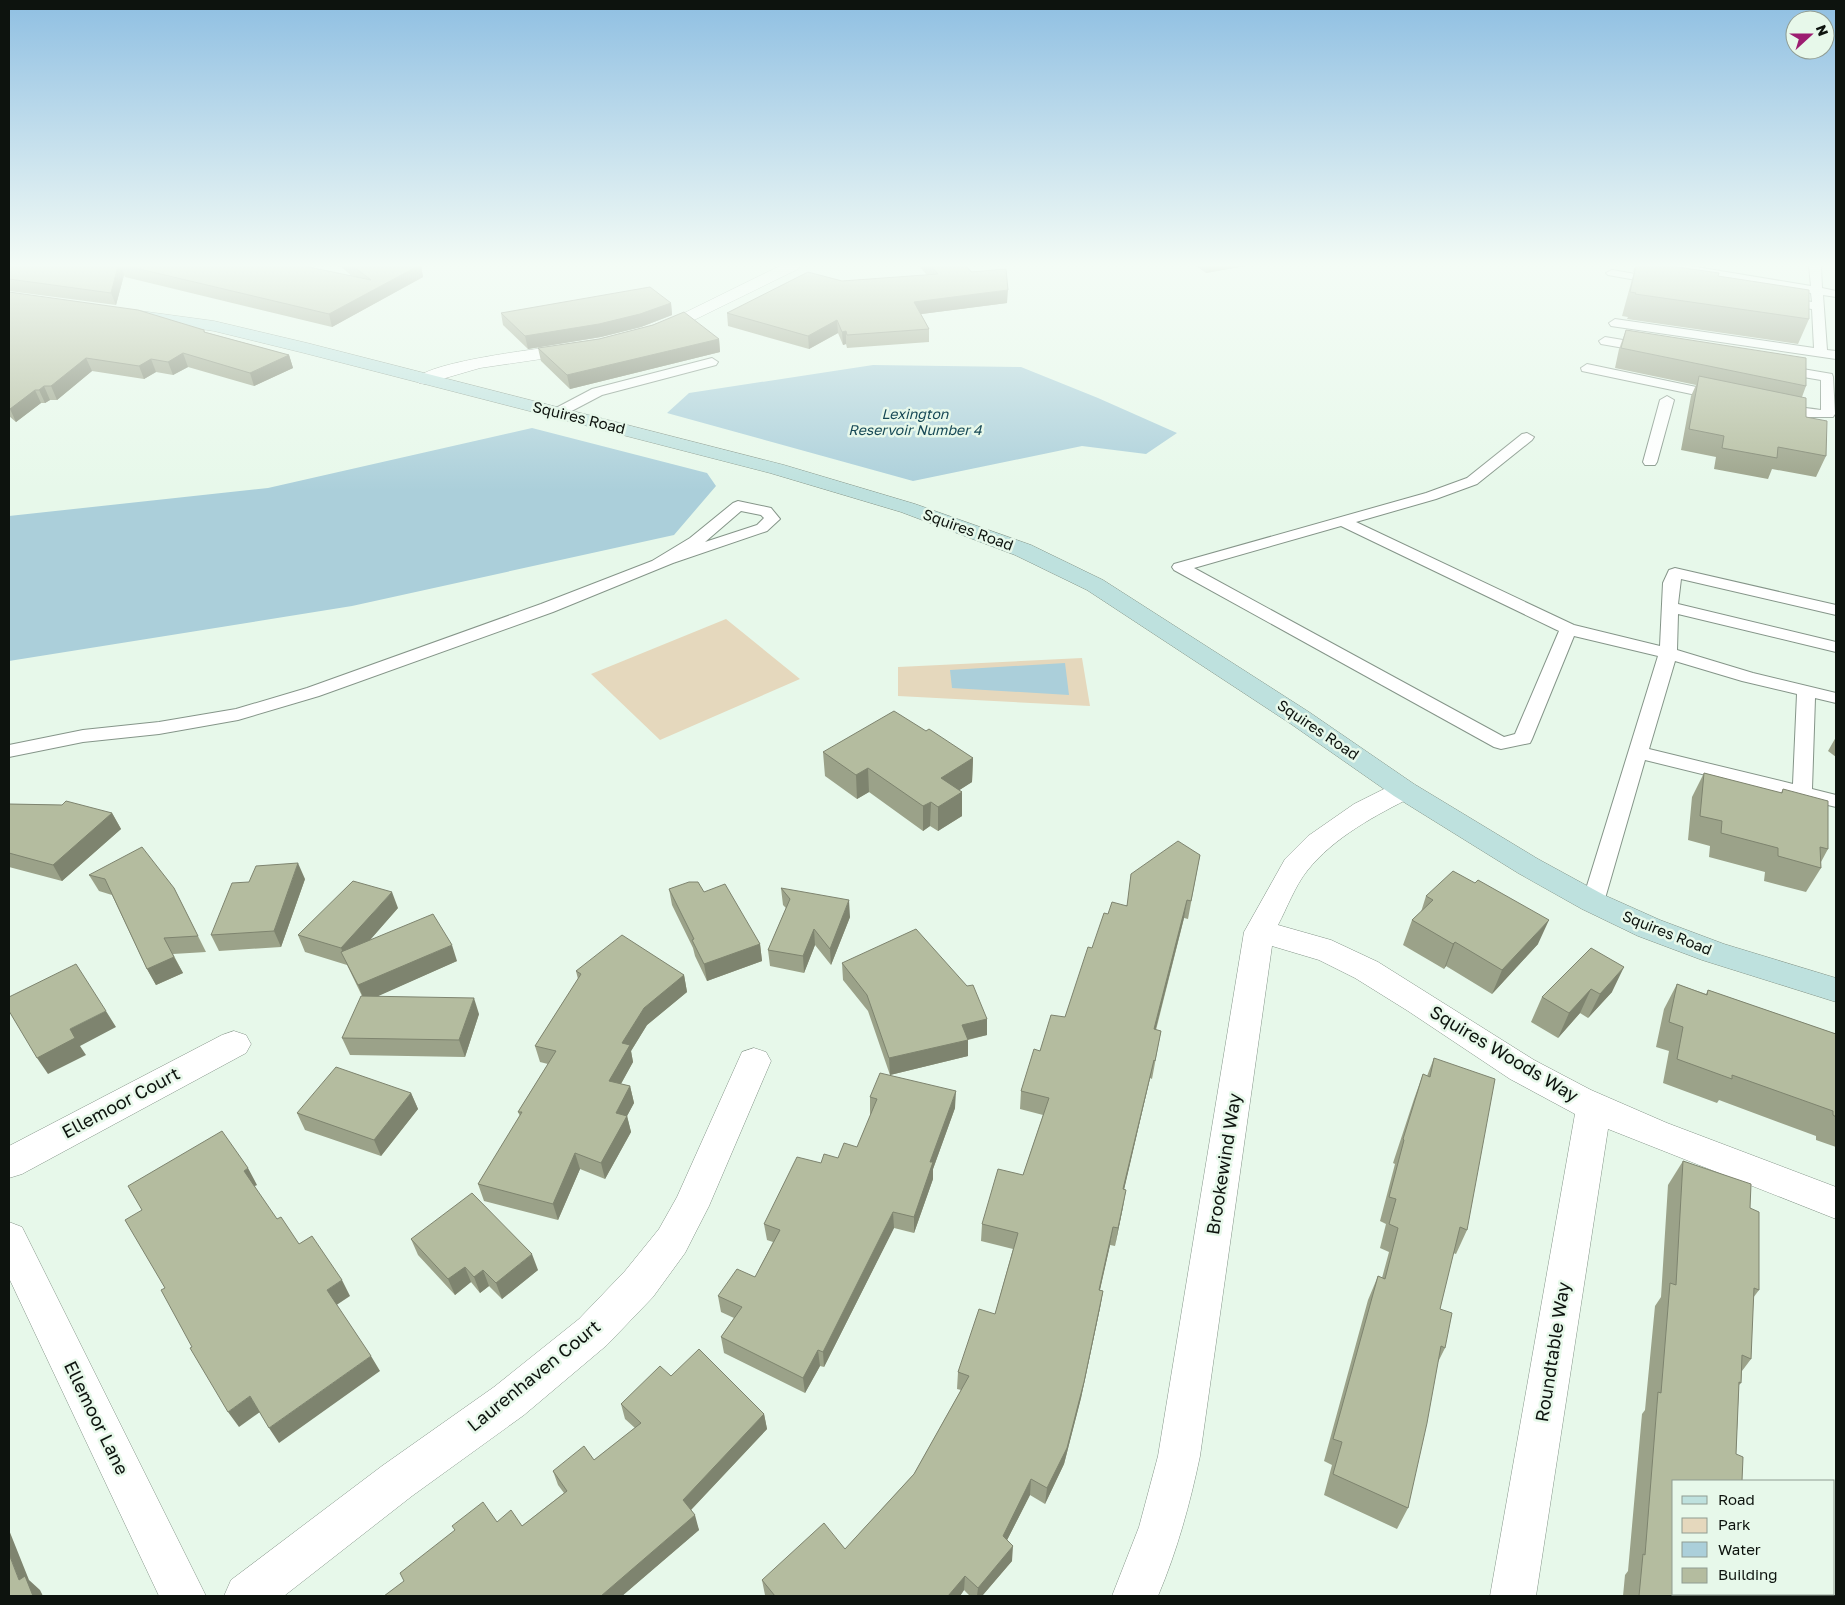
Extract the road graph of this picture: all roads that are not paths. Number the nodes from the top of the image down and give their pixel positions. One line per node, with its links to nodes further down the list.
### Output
1 (278, 341): 12 (street, Squires Road)
2 (1605, 341): 6 (lane)
3 (1738, 341): 7 (lane)
4 (1820, 341): 7 (lane)
5 (592, 346): 12 (street)
6 (1663, 350)
7 (1821, 353): 8 (lane)
8 (1836, 355)
9 (712, 362): 16 (lane)
10 (1587, 368): 13 (lane)
11 (1769, 368): 15 (lane)
12 (426, 379): 16 (street, Squires Road)
13 (1733, 399)
14 (1667, 400): 18 (lane)
15 (1772, 407)
16 (559, 412): 30 (street, Squires Road)
17 (1527, 438): 19 (lane)
18 (1650, 462)
19 (1342, 521): 23 (lane); 23 (lane)
20 (668, 559): 20 (lane); 28 (lane)
21 (1670, 607): 22 (lane); 24 (lane); 25 (lane)
22 (1836, 610)
23 (1568, 629): 25 (lane)
24 (1836, 647)
25 (1668, 653): 26 (lane); 29 (lane)
26 (1806, 691): 27 (lane); 31 (lane)
27 (1836, 698)
28 (9, 751)
29 (1638, 752): 31 (lane); 33 (lane)
30 (1404, 790): 33 (street, Squires Road); 34 (street, Brookewind Way)
31 (1802, 793): 32 (lane)
32 (1836, 801)
33 (1593, 902): 35 (street, Squires Road)
34 (1259, 932): 38 (street, Squires Woods Way); 44 (street, Brookewind Way)
35 (1836, 990)
36 (234, 1044): 39 (street, Ellemoor Court)
37 (754, 1061): 43 (street, Laurenhaven Court)
38 (1594, 1107): 40 (street, Squires Woods Way); 45 (street, Roundtable Way)
39 (9, 1163)
40 (1836, 1202)
41 (9, 1239): 42 (street, Ellemoor Lane)
42 (183, 1596)
43 (247, 1596)
44 (1135, 1596)
45 (1513, 1596)

